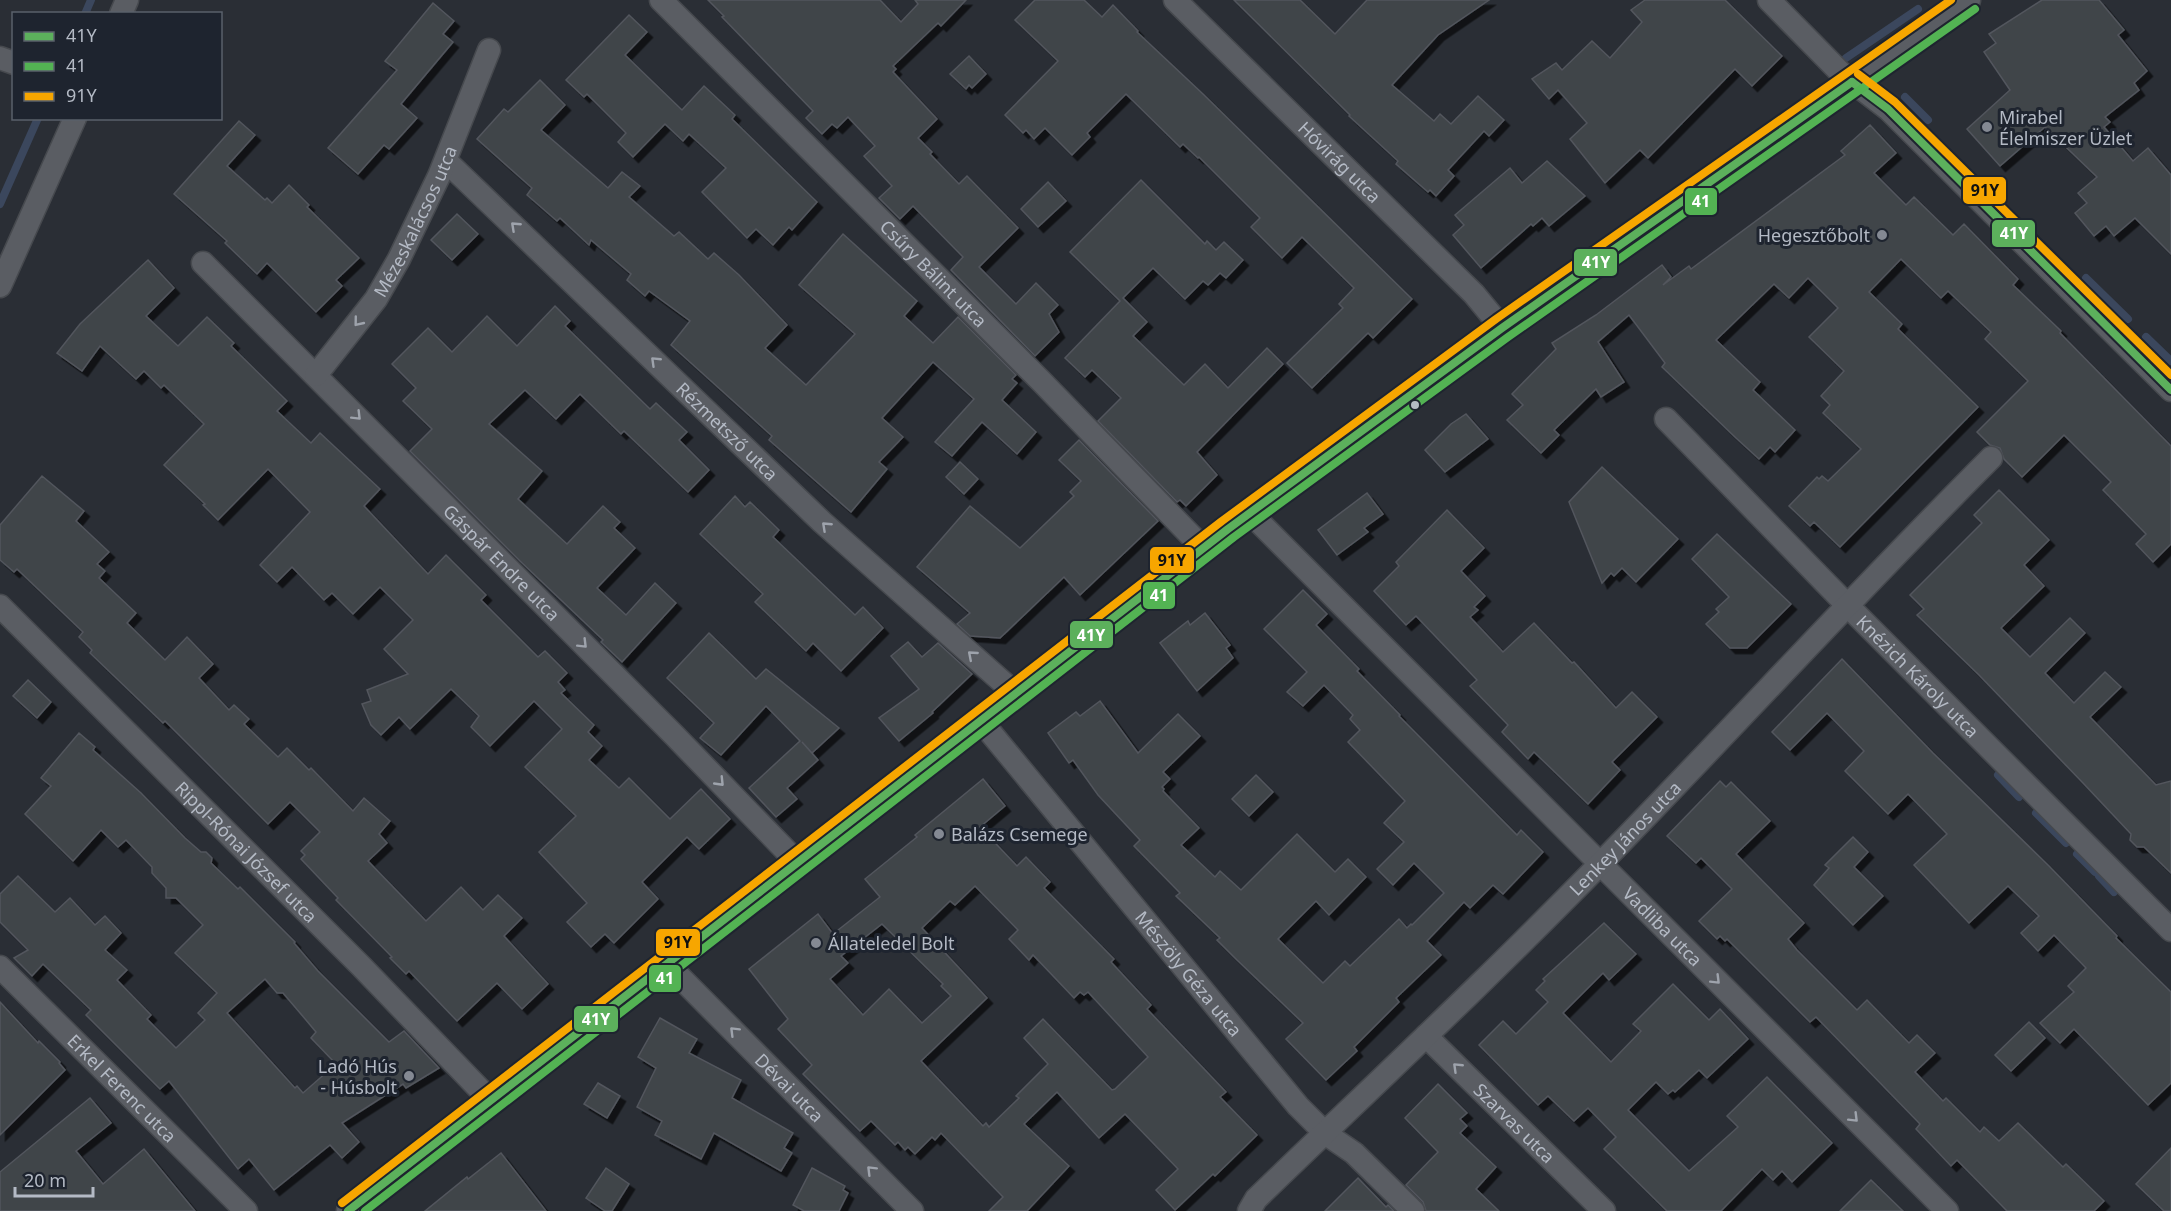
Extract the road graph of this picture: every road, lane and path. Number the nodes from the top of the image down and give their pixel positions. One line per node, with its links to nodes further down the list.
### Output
1 (661, 0): 17 (street, Csűry Bálint utca)
2 (1175, 0): 11 (street, Hóvirág utca)
3 (1769, 0): 6 (street)
4 (1969, 0): 6 (street)
5 (489, 50): 8 (street, Mézeskalácsos utca)
6 (1852, 82): 11 (street); 13 (street)
7 (74, 120): 10 (street)
8 (446, 161): 12 (street, Mézeskalácsos utca, one-way to 12); 20 (street, Rézmetsző utca, one-way to 8)
9 (203, 263): 12 (street, Gáspár Endre utca)
10 (0, 286)
11 (1502, 328): 16 (street)
12 (315, 375): 22 (street, Gáspár Endre utca, one-way to 22)
13 (2171, 390)
14 (1666, 419): 19 (street, Knézich Károly utca)
15 (1991, 458): 19 (street, Lenkey János utca)
16 (1250, 513): 17 (street); 23 (street, Vadliba utca)
17 (1203, 548): 20 (street)
18 (0, 606): 28 (street, Rippl-Rónai József utca)
19 (1848, 606): 23 (street, Lenkey János utca); 24 (street, Knézich Károly utca)
20 (1016, 694): 21 (street)
21 (981, 721): 22 (street); 29 (street, Mészöly Géza utca)
22 (798, 863): 25 (street)
23 (1600, 864): 27 (street, Lenkey János utca); 36 (street, Vadliba utca, one-way to 36)
24 (2171, 930)
25 (667, 964): 28 (street); 32 (street, Dévai utca, one-way to 25)
26 (0, 967): 30 (street, Erkel Ferenc utca)
27 (1426, 1036): 29 (street, Lenkey János utca); 35 (street, Szarvas utca, one-way to 27)
28 (491, 1101): 31 (street)
29 (1326, 1134): 33 (street, Lenkey János utca); 34 (street, Mészöly Géza utca)
30 (246, 1211)
31 (348, 1211)
32 (912, 1211)
33 (1249, 1211)
34 (1413, 1211)
35 (1604, 1211)
36 (1947, 1211)

